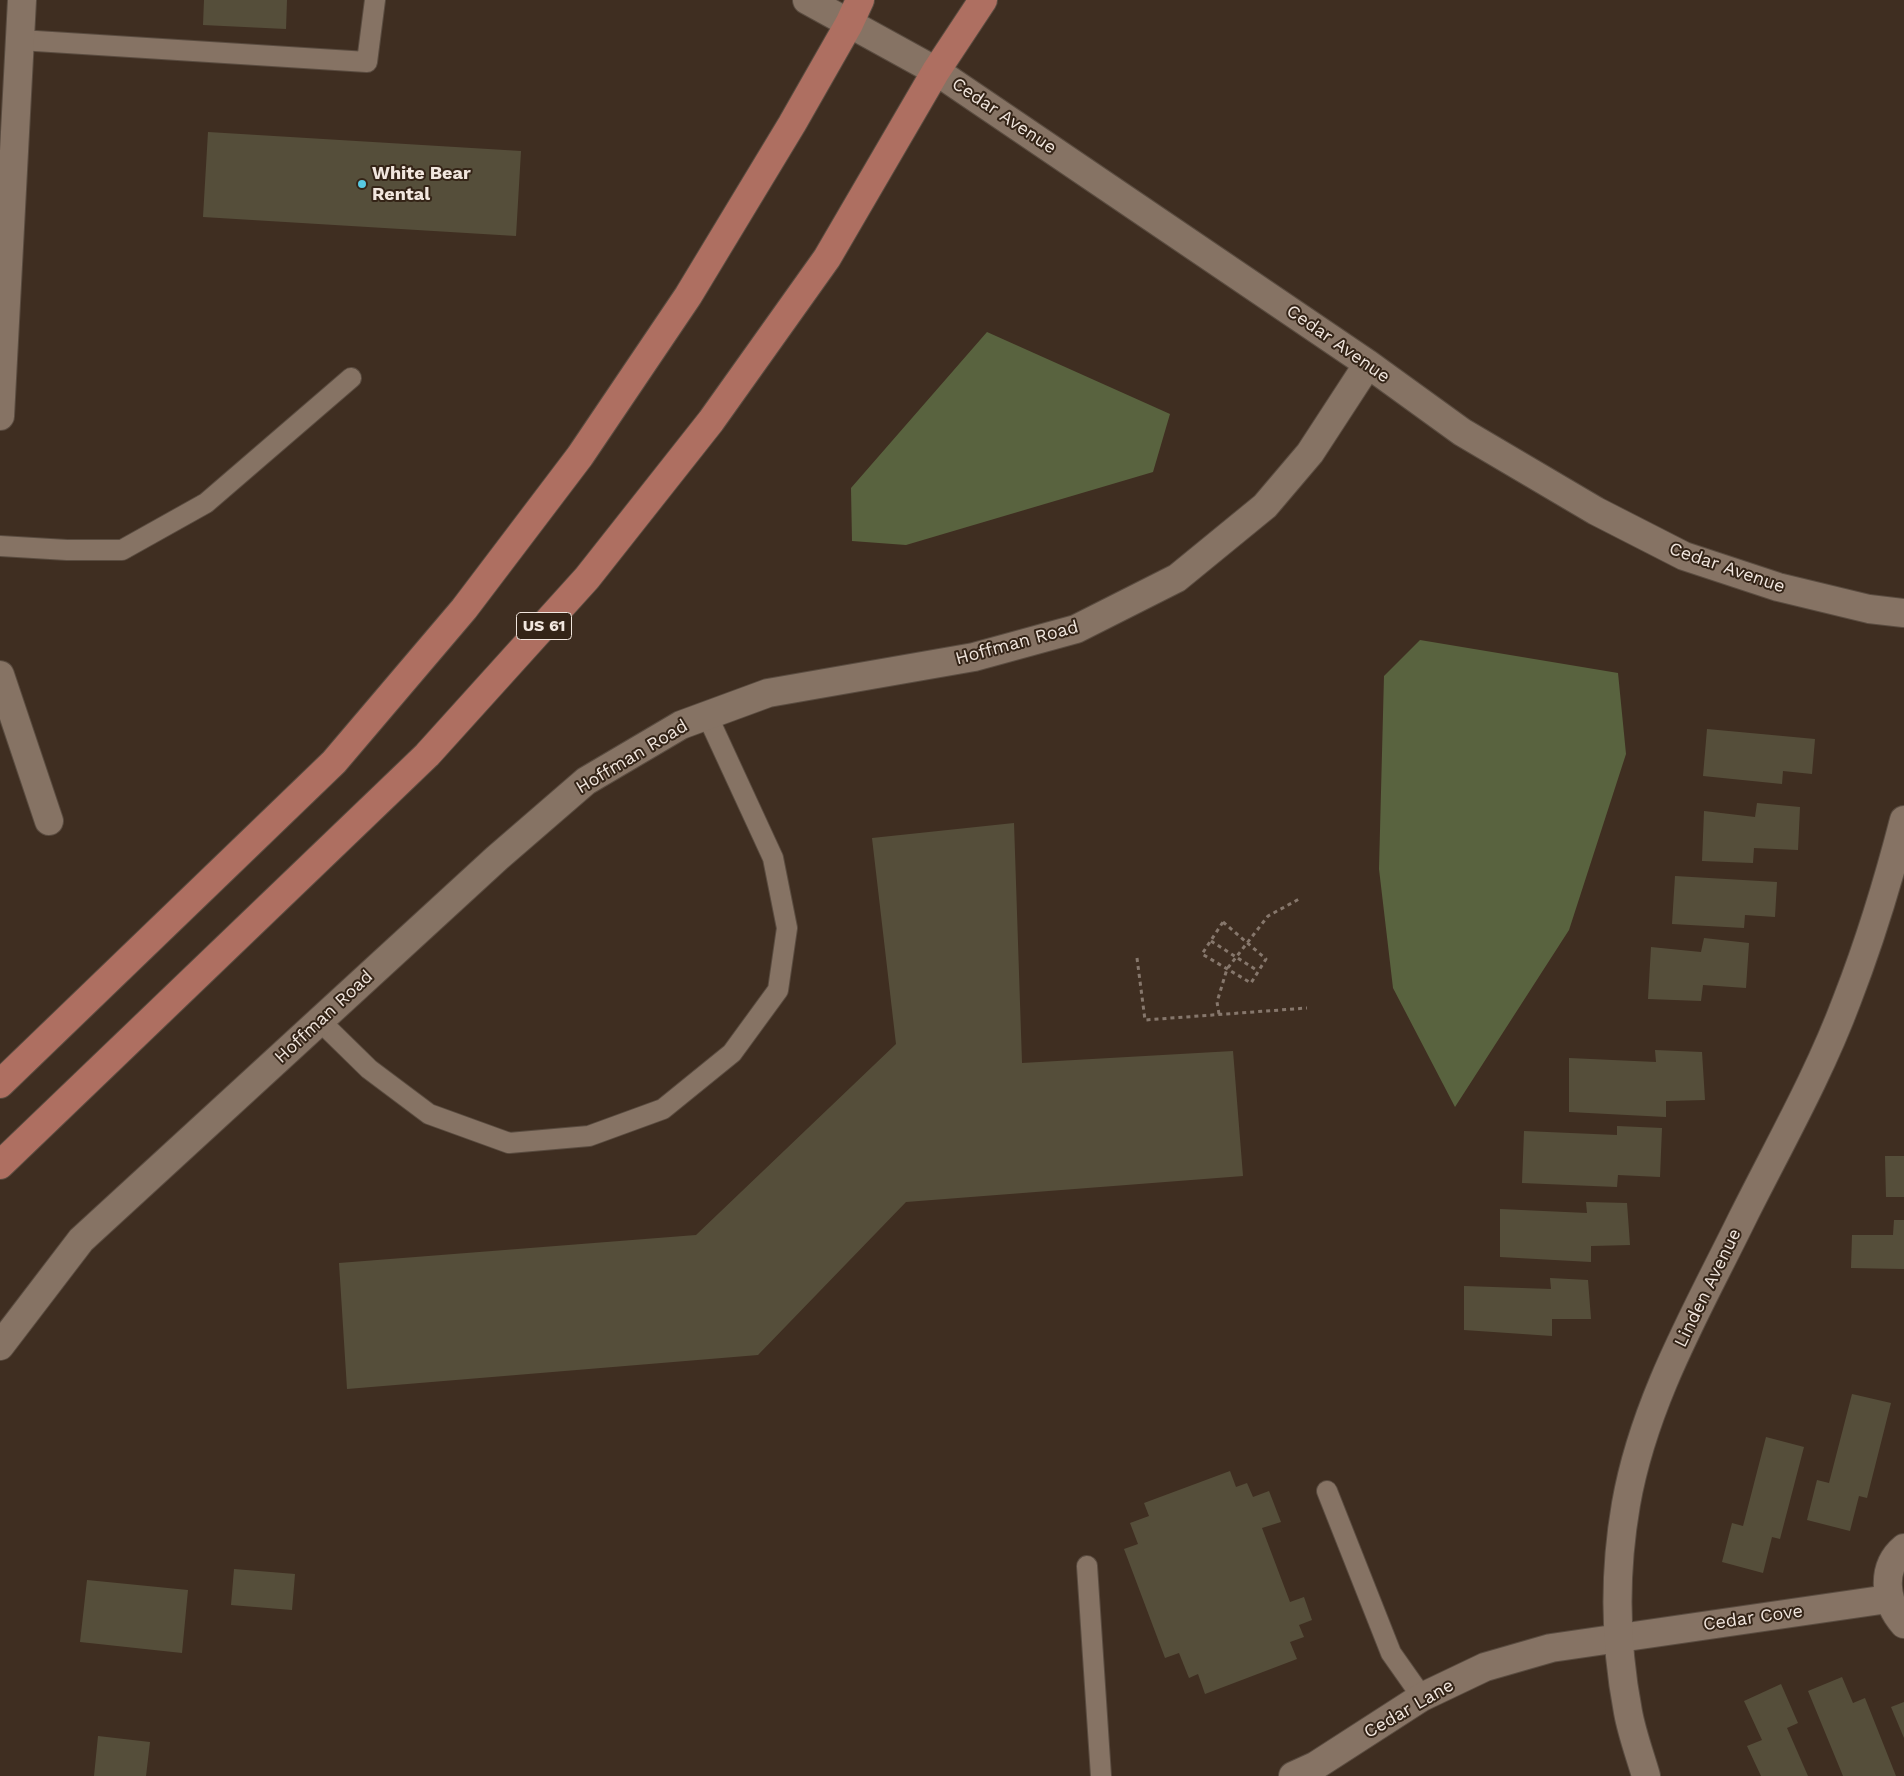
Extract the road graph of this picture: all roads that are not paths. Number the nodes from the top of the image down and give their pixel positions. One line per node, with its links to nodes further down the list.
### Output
1 (22, 0): 6 (street)
2 (375, 0): 6 (lane)
3 (807, 0): 5 (street, Cedar Avenue)
4 (983, 0): 7 (main road, US 61)
5 (855, 12): 7 (street, Cedar Avenue); 18 (main road)
6 (20, 40): 10 (street)
7 (936, 71): 8 (street, Cedar Avenue); 19 (main road, US 61)
8 (1368, 364): 12 (street, Cedar Avenue); 14 (street, Hoffman Road)
9 (351, 378): 11 (lane)
10 (0, 416)
11 (0, 546)
12 (1904, 613)
13 (0, 676): 16 (street)
14 (707, 715): 17 (street, Hoffman Road); 17 (lane)
15 (1904, 820): 26 (street, Linden Avenue)
16 (49, 821)
17 (320, 1021): 20 (street, Hoffman Road)
18 (0, 1084)
19 (0, 1165)
20 (0, 1346)
21 (1327, 1492): 27 (lane)
22 (1904, 1548): 24 (street)
23 (1087, 1566): 28 (lane)
24 (1888, 1599): 25 (street); 26 (street, Cedar Cove)
25 (1904, 1624)
26 (1618, 1638): 27 (street, Cedar Lane); 30 (street, Linden Avenue)
27 (1422, 1697): 29 (street, Cedar Lane)
28 (1101, 1776)
29 (1293, 1776)
30 (1646, 1776)

